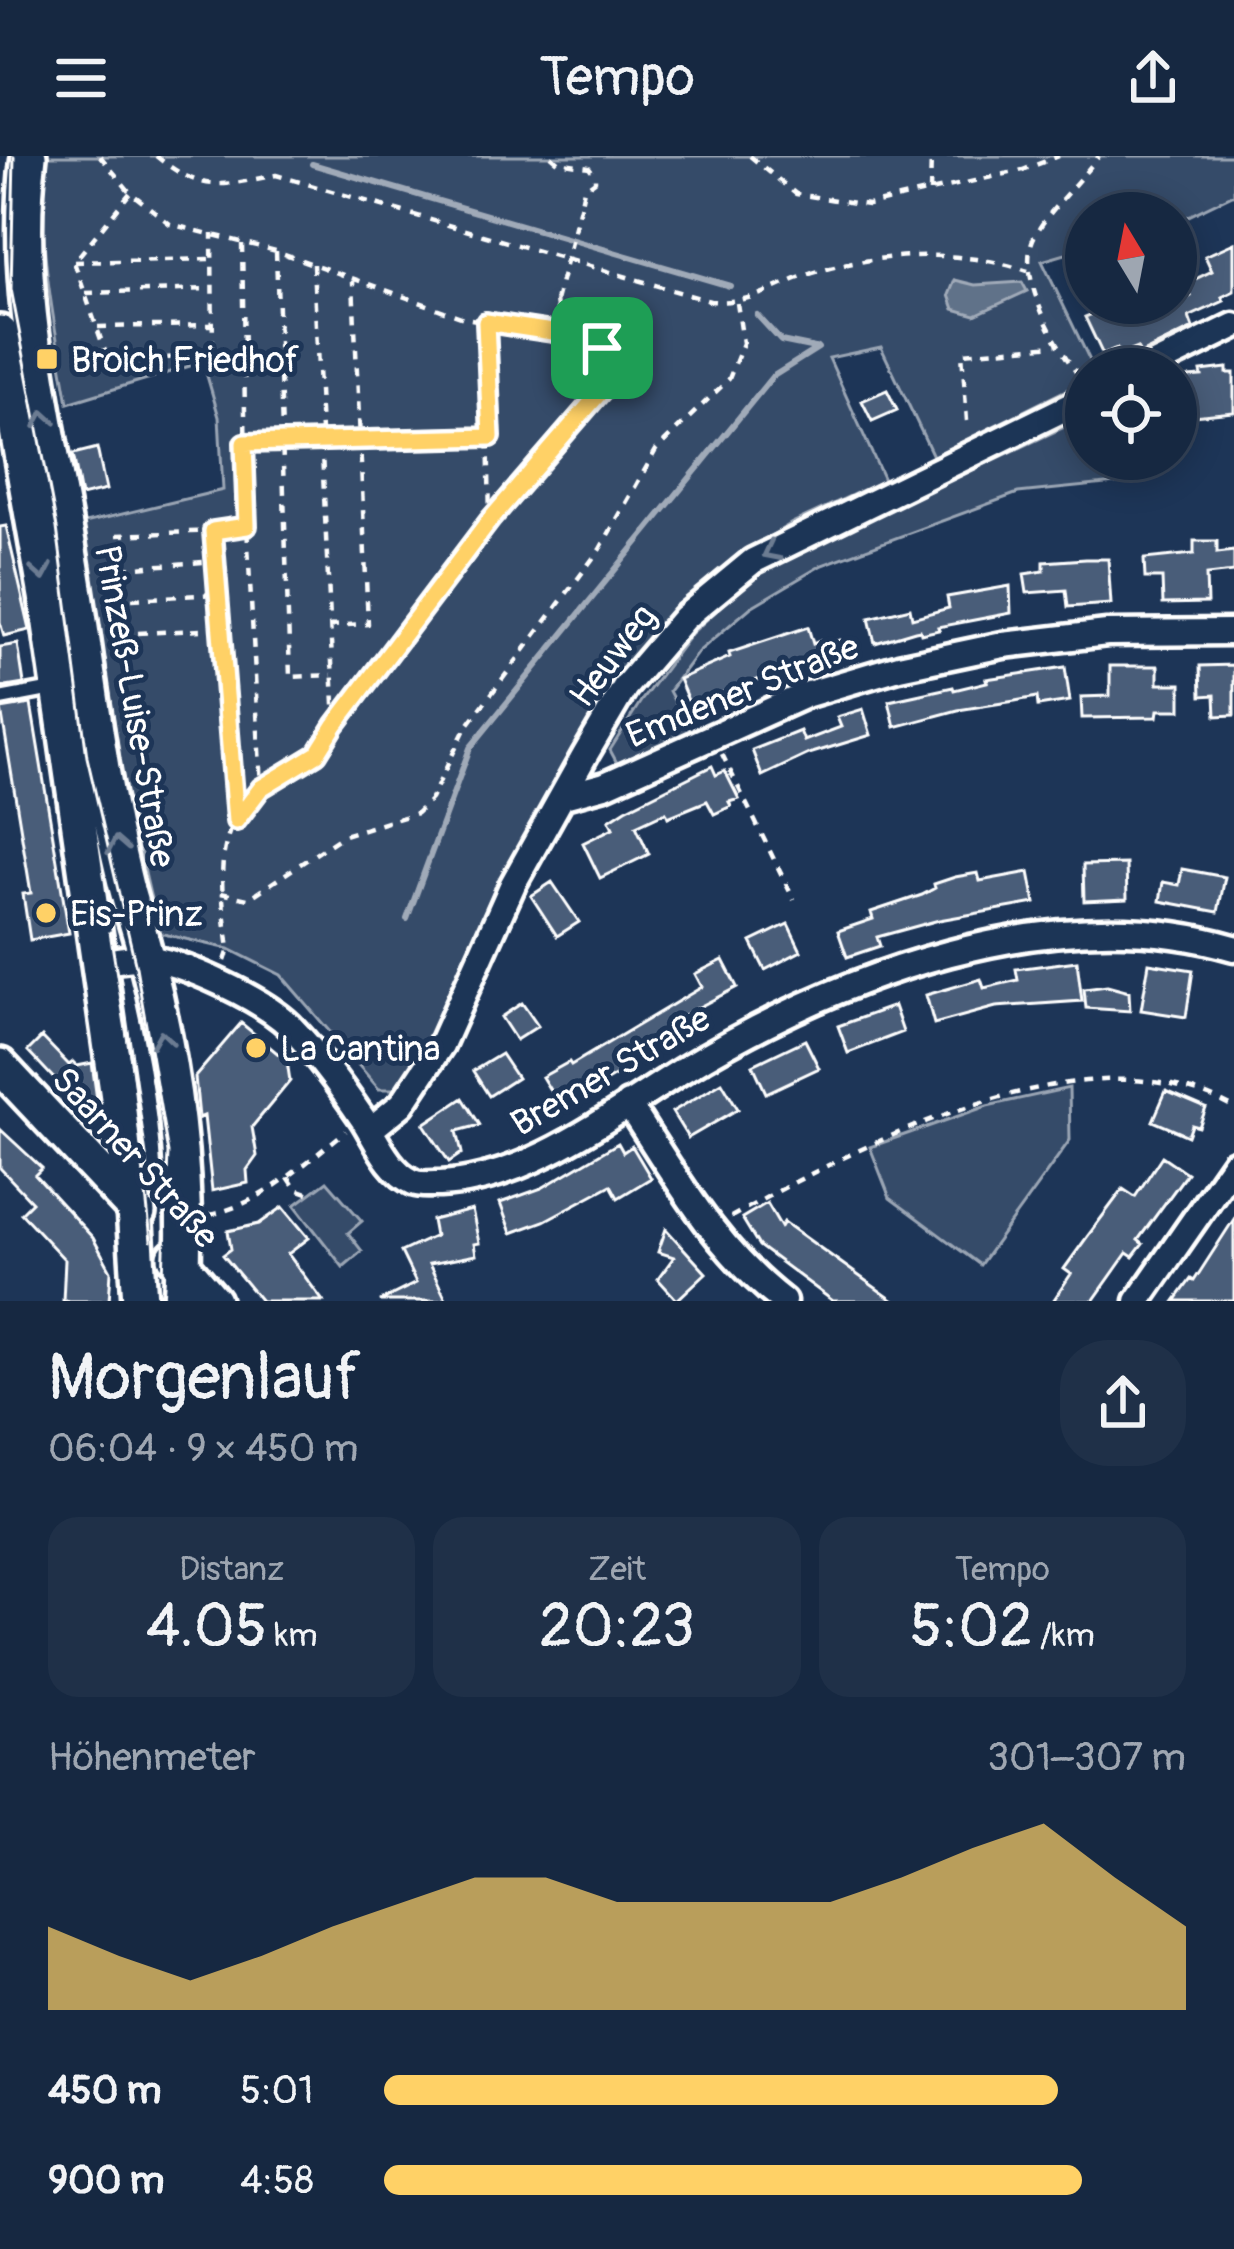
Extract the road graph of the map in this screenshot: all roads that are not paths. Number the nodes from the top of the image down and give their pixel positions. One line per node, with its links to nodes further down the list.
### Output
1 (29, 156): 7 (main road, Prinzeß-Luise-Straße, one-way to 1)
2 (1234, 326): 4 (street)
3 (0, 333): 7 (main road, Prinzeß-Luise-Straße, one-way to 7)
4 (1189, 348)
5 (1065, 408): 9 (street, Heuweg, one-way to 9)
6 (1234, 632): 9 (street, Emdener Straße)
7 (74, 686): 8 (lane); 11 (main road, Prinzeß-Luise-Straße, one-way to 7); 12 (main road, Prinzeß-Luise-Straße)
8 (0, 699)
9 (564, 796): 15 (street, Heuweg)
10 (1234, 948): 14 (street, Bremer Straße)
11 (147, 958): 12 (street, Bremer Straße); 15 (street, Bremer Straße); 18 (main road, Prinzeß-Luise-Straße, one-way to 11)
12 (98, 963): 17 (main road, Prinzeß-Luise-Straße)
13 (0, 1066): 17 (main road, Saarner Straße)
14 (628, 1104): 15 (street, Bremer Straße); 21 (street)
15 (366, 1124)
16 (1234, 1163): 22 (street)
17 (134, 1209): 18 (main road, Saarner Straße); 19 (main road, Prinzeß-Luise-Straße)
18 (182, 1285): 20 (main road, Saarner Straße)
19 (140, 1301)
20 (213, 1301)
21 (783, 1301)
22 (1138, 1301)

